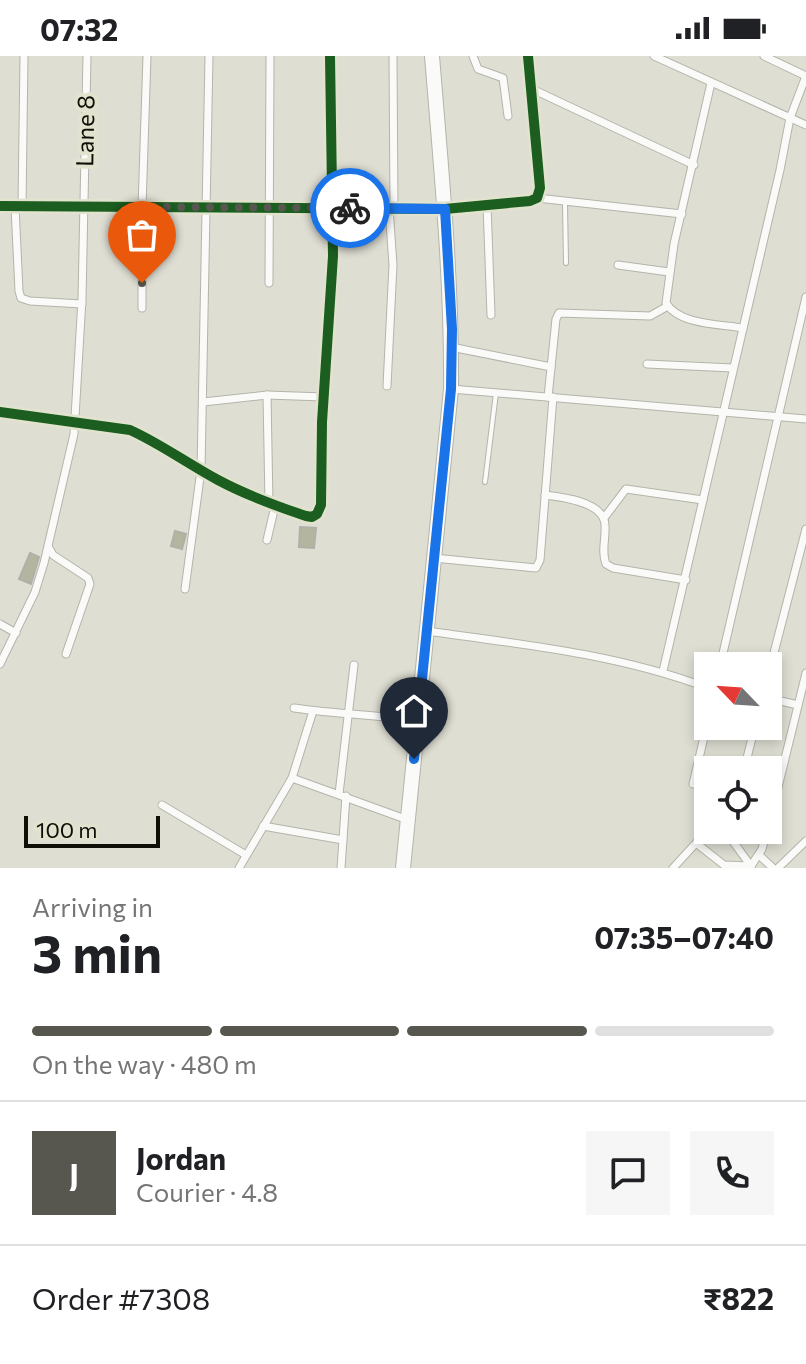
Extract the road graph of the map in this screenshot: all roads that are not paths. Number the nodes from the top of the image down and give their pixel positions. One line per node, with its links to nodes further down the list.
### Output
1 (24, 56): 24 (street)
2 (87, 56): 25 (street, Lane 8)
3 (147, 56): 26 (street)
4 (209, 56): 27 (street)
5 (270, 56): 28 (street)
6 (330, 56): 29 (street)
7 (393, 56): 30 (street)
8 (432, 56): 31 (highway)
9 (473, 56): 16 (street)
10 (528, 56): 15 (street)
11 (654, 56): 14 (street)
12 (764, 56): 13 (street)
13 (806, 76): 17 (street)
14 (711, 83): 17 (street); 19 (street)
15 (532, 89): 19 (street); 20 (street)
16 (508, 116)
17 (790, 118): 18 (street); 42 (street)
18 (806, 125)
19 (694, 165): 32 (street)
20 (537, 198): 21 (street); 22 (street)
21 (565, 203): 32 (street); 33 (lane)
22 (487, 204): 31 (street); 41 (street)
23 (0, 206): 24 (street)
24 (19, 207): 25 (street); 38 (street)
25 (84, 207): 26 (street); 38 (street, Lane 8)
26 (142, 207): 27 (street); 40 (street)
27 (205, 207): 28 (street); 53 (street)
28 (268, 208): 29 (street); 36 (street)
29 (332, 208): 30 (street); 51 (street)
30 (392, 208): 31 (street); 47 (street)
31 (445, 209): 43 (highway)
32 (682, 214): 35 (street)
33 (566, 263)
34 (618, 265): 35 (street)
35 (669, 272): 39 (street)
36 (269, 283)
37 (806, 297): 56 (street)
38 (82, 304): 58 (street, Lane 8)
39 (668, 306): 42 (street); 45 (street)
40 (142, 308)
41 (491, 315)
42 (743, 328): 46 (street)
43 (451, 347): 45 (street); 48 (highway)
44 (647, 364): 46 (street)
45 (551, 367): 52 (street)
46 (733, 368): 54 (street)
47 (387, 386)
48 (451, 389): 49 (street); 68 (highway)
49 (496, 393): 52 (street); 60 (lane)
50 (267, 395): 51 (street); 53 (street); 63 (street)
51 (324, 397): 63 (street)
52 (550, 397): 54 (street); 61 (street)
53 (203, 402): 59 (street)
54 (722, 411): 56 (street); 62 (street)
55 (0, 412): 58 (street)
56 (777, 417): 57 (street); 74 (street)
57 (806, 419)
58 (76, 423): 59 (street); 67 (street, Lane 8)
59 (201, 470): 63 (street); 70 (street)
60 (485, 482)
61 (545, 495): 64 (street); 68 (street)
62 (703, 500): 64 (street); 69 (street)
63 (272, 505): 66 (street)
64 (604, 518): 69 (street)
65 (806, 529): 75 (street)
66 (267, 540)
67 (49, 548): 73 (street, Lane 8); 76 (street)
68 (434, 558): 72 (highway)
69 (686, 580): 79 (street)
70 (185, 589)
71 (0, 624): 73 (street)
72 (426, 631): 79 (street); 88 (highway)
73 (16, 633): 77 (street, Lane 8)
74 (723, 652)
75 (774, 652)
76 (66, 654)
77 (0, 664)
78 (354, 665): 86 (street)
79 (663, 671): 81 (street)
80 (806, 673): 84 (street)
81 (694, 683)
82 (782, 703): 84 (street)
83 (294, 708): 85 (street)
84 (797, 709): 87 (street); 90 (street)
85 (313, 711): 86 (street); 91 (street)
86 (348, 715): 88 (street); 93 (street)
87 (806, 718)
88 (418, 720): 95 (highway)
89 (703, 740): 92 (street)
90 (782, 771)
91 (292, 778): 93 (street); 96 (street)
92 (693, 784)
93 (343, 795): 95 (street); 97 (street)
94 (162, 805): 101 (street)
95 (408, 820): 106 (highway)
96 (263, 826): 97 (street); 101 (street)
97 (343, 840): 105 (street)
98 (806, 841): 108 (street)
99 (735, 844): 103 (street)
100 (763, 844): 102 (street)
101 (246, 855): 104 (street)
102 (759, 855): 103 (street); 108 (street)
103 (752, 867): 107 (street)
104 (239, 868)
105 (341, 868)
106 (403, 868)
107 (673, 868)
108 (776, 868)

